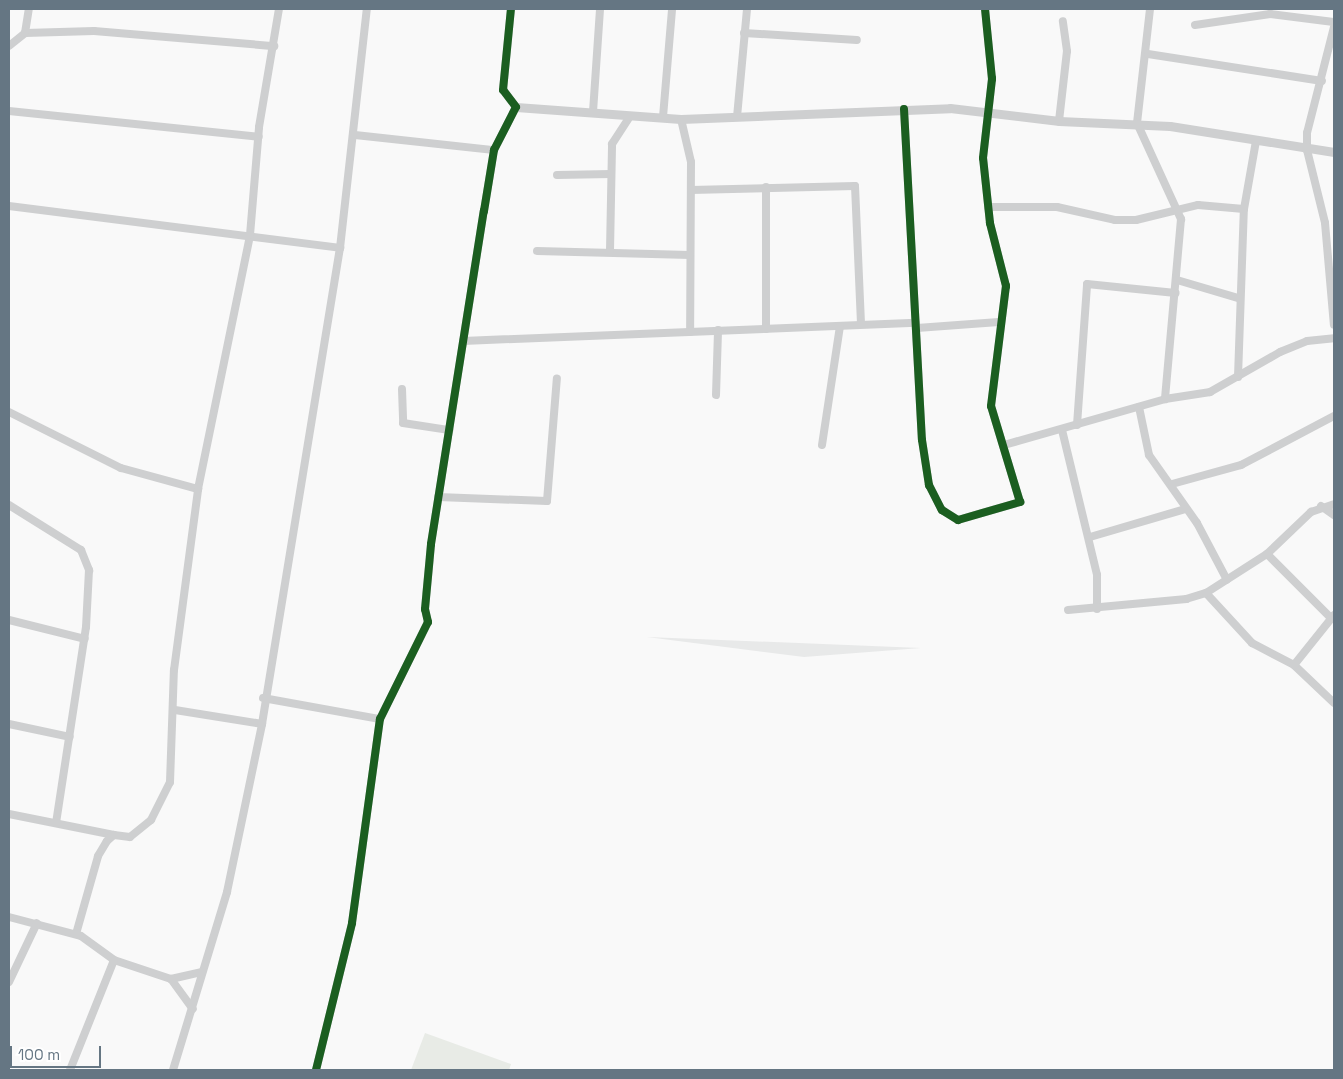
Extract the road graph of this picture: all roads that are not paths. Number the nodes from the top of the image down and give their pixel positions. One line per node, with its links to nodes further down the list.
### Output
1 (30, 9): 14 (street)
2 (279, 9): 18 (street)
3 (368, 9): 32 (street)
4 (511, 9): 21 (street)
5 (600, 9): 25 (street)
6 (672, 9): 28 (street)
7 (747, 9): 15 (street)
8 (984, 9): 24 (street)
9 (1150, 9): 19 (street)
10 (1063, 21): 30 (street)
11 (1334, 22): 12 (street)
12 (1195, 25)
13 (1334, 27): 20 (street)
14 (25, 33): 17 (street); 18 (street)
15 (744, 33): 16 (street); 27 (street)
16 (856, 40)
17 (9, 46)
18 (274, 46): 33 (street)
19 (1148, 54): 20 (street); 31 (street)
20 (1322, 81): 36 (street)
21 (516, 107): 25 (street); 35 (street)
22 (904, 109): 24 (street); 27 (street); 58 (street)
23 (9, 110): 33 (street)
24 (988, 110): 30 (street); 43 (street)
25 (593, 112): 26 (street)
26 (630, 116): 28 (street); 38 (street)
27 (737, 116): 29 (street)
28 (663, 117): 29 (street)
29 (681, 120): 41 (street)
30 (1059, 121): 31 (street)
31 (1137, 123): 34 (street); 44 (street)
32 (355, 135): 35 (street); 47 (street)
33 (259, 138): 46 (street)
34 (1256, 141): 36 (street); 45 (street)
35 (494, 150): 63 (street)
36 (1307, 150): 37 (street); 56 (street)
37 (1334, 152)
38 (611, 174): 39 (street); 49 (street)
39 (557, 175)
40 (766, 187): 41 (street); 55 (street); 59 (street)
41 (691, 190): 50 (street)
42 (9, 206): 46 (street)
43 (988, 207): 44 (street); 54 (street)
44 (1177, 209): 45 (street); 51 (street)
45 (1244, 209): 53 (street)
46 (250, 235): 47 (street); 78 (street)
47 (340, 248): 95 (street)
48 (537, 251): 49 (street)
49 (610, 251): 50 (street)
50 (690, 255): 61 (street)
51 (1178, 280): 52 (street); 53 (street)
52 (1176, 293): 68 (street); 72 (street)
53 (1238, 298): 64 (street)
54 (1000, 322): 58 (street); 76 (street)
55 (861, 324): 57 (street); 58 (street)
56 (1334, 325)
57 (840, 326): 59 (street); 75 (street)
58 (916, 326): 76 (street)
59 (766, 329): 60 (street)
60 (718, 330): 61 (street); 67 (street)
61 (690, 332): 63 (street)
62 (1334, 338): 64 (street)
63 (463, 341): 73 (street)
64 (1238, 377): 68 (street)
65 (556, 378): 79 (street)
66 (402, 389): 73 (street)
67 (716, 395)
68 (1165, 399): 69 (street)
69 (1139, 408): 72 (street); 77 (street)
70 (9, 412): 78 (street)
71 (1334, 416): 77 (street)
72 (1077, 425): 74 (street)
73 (449, 430): 79 (street)
74 (1062, 430): 76 (street); 85 (street)
75 (822, 445)
76 (1004, 445)
77 (1172, 484): 83 (street)
78 (198, 489): 97 (street)
79 (438, 497): 98 (street)
80 (1334, 504): 82 (street)
81 (9, 505): 93 (street)
82 (1321, 506): 84 (street); 86 (street)
83 (1185, 509): 85 (street); 87 (street)
84 (1334, 515)
85 (1090, 537): 89 (street)
86 (1268, 554): 87 (street); 91 (street)
87 (1227, 580): 88 (street)
88 (1206, 593): 89 (street); 94 (street)
89 (1097, 609): 90 (street)
90 (1068, 610)
91 (1333, 617): 94 (street)
92 (9, 620): 93 (street)
93 (84, 639): 101 (street)
94 (1294, 665): 96 (street)
95 (263, 698): 98 (street); 100 (street)
96 (1334, 703)
97 (175, 710): 100 (street); 104 (street)
98 (380, 719): 115 (street)
99 (9, 724): 101 (street)
100 (262, 724): 109 (street)
101 (70, 737): 103 (street)
102 (9, 814): 103 (street)
103 (56, 822): 104 (street)
104 (114, 835): 107 (street)
105 (9, 917): 106 (street)
106 (37, 923): 107 (street); 111 (street)
107 (76, 934): 108 (street)
108 (114, 960): 110 (street); 113 (street)
109 (202, 972): 110 (street); 112 (street)
110 (171, 979): 112 (street)
111 (9, 982)
112 (193, 1009): 114 (street)
113 (70, 1070)
114 (173, 1070)
115 (316, 1070)

